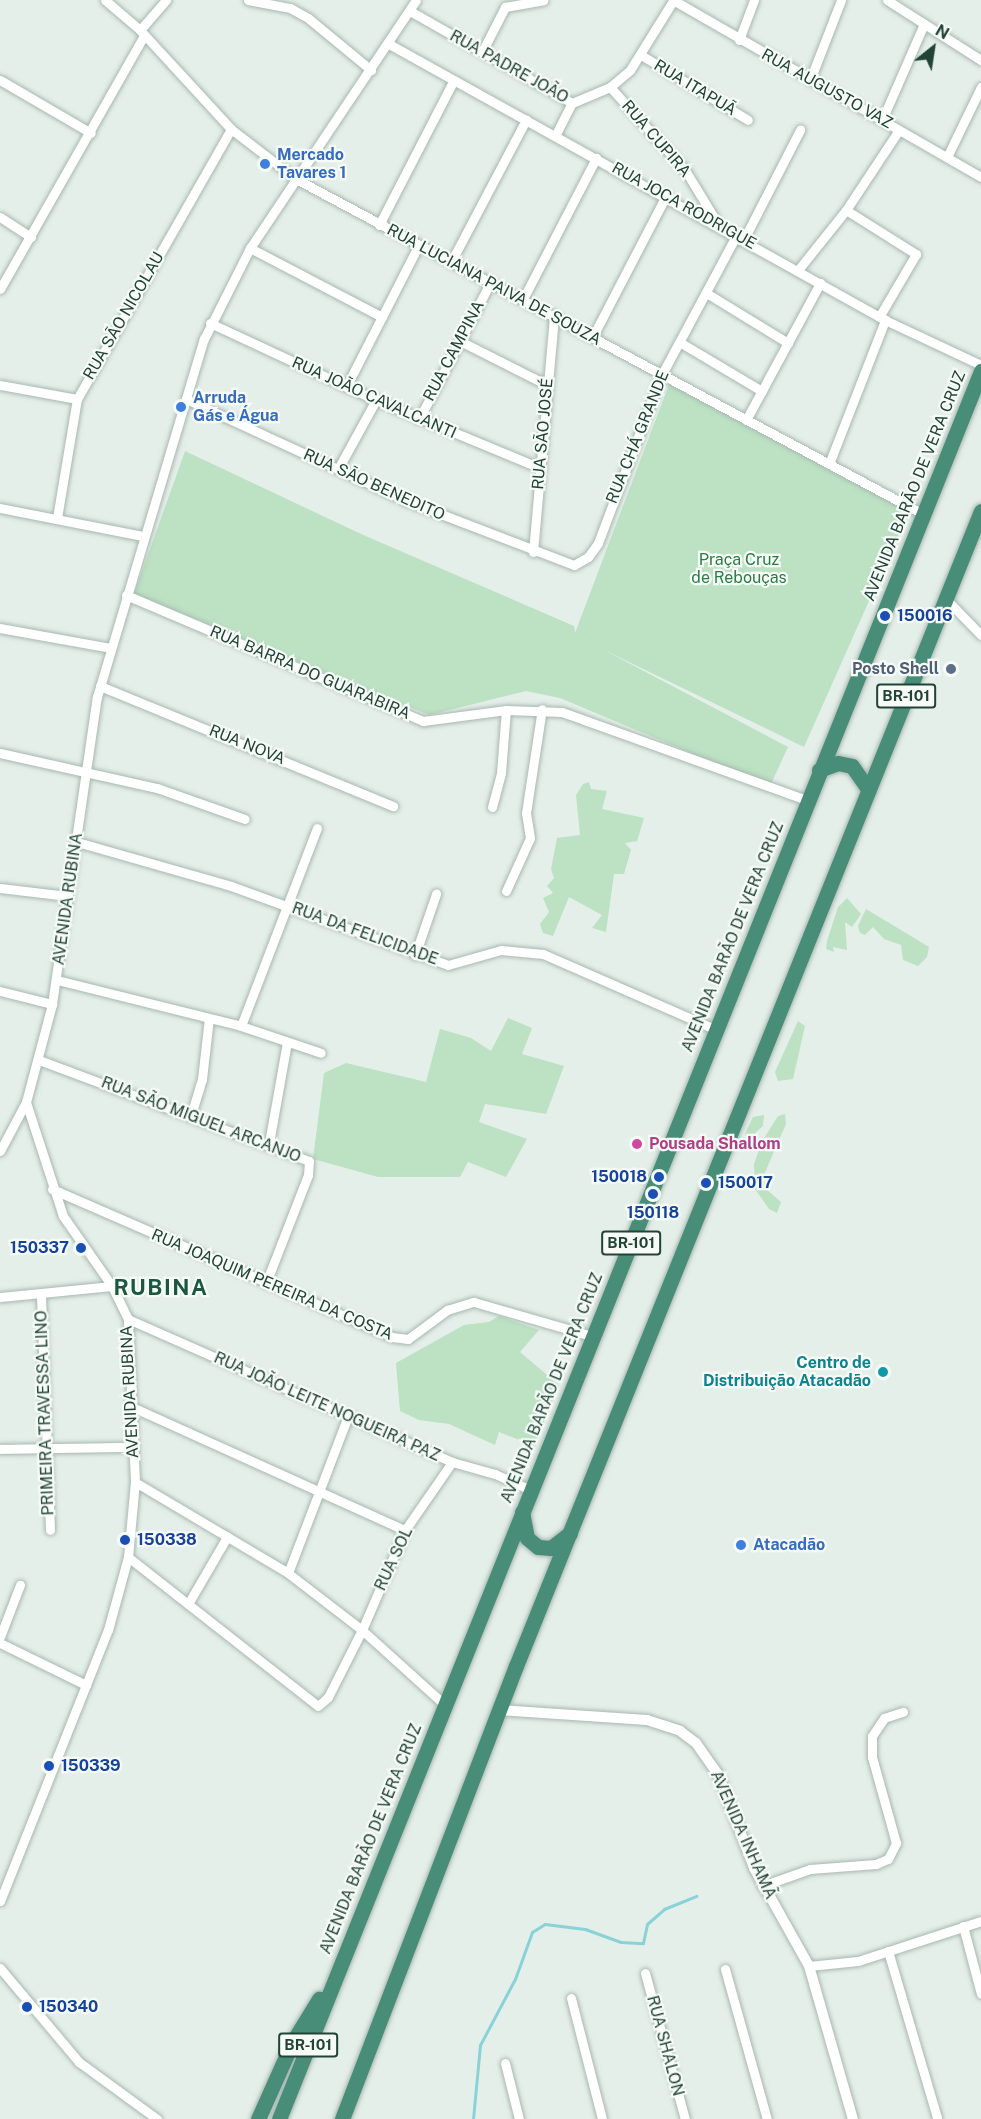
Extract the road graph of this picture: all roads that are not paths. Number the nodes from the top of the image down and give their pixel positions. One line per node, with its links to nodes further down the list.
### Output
1 (105, 0): 12 (street, RUA LUCIANA PAIVA DE SOUZA)
2 (166, 0): 12 (street)
3 (248, 0): 18 (street)
4 (416, 0): 10 (street, AVENIDA RUBINA)
5 (543, 0): 15 (street)
6 (673, 0): 13 (street, RUA AUGUSTO VAZ); 16 (street)
7 (754, 0): 13 (street)
8 (841, 0): 21 (street)
9 (887, 0): 11 (street)
10 (410, 11): 14 (street, AVENIDA RUBINA); 15 (street, RUA PADRE JOÃO)
11 (924, 24): 17 (street); 27 (street)
12 (142, 32): 28 (street, RUA LUCIANA PAIVA DE SOUZA); 31 (street)
13 (739, 40): 21 (street, RUA AUGUSTO VAZ)
14 (389, 44): 18 (street, AVENIDA RUBINA); 20 (street, RUA JOCA RODRIGUE)
15 (482, 52): 24 (street, RUA PADRE JOÃO)
16 (641, 55): 22 (street); 26 (street, RUA ITAPUÃ)
17 (981, 60)
18 (371, 70): 36 (street, AVENIDA RUBINA)
19 (0, 80): 31 (street)
20 (454, 80): 25 (street, RUA JOCA RODRIGUE); 41 (street)
21 (810, 80): 27 (street, RUA AUGUSTO VAZ)
22 (610, 87): 24 (street, RUA PADRE JOÃO); 40 (street, RUA CUPIRA)
23 (981, 87): 33 (street)
24 (572, 103): 32 (street)
25 (526, 120): 32 (street, RUA JOCA RODRIGUE); 46 (street)
26 (748, 120)
27 (882, 120): 30 (street, RUA AUGUSTO VAZ)
28 (231, 129): 36 (street, RUA LUCIANA PAIVA DE SOUZA); 68 (street, RUA SÃO NICOLAU)
29 (800, 130): 43 (street, RUA CHÁ GRANDE)
30 (899, 130): 33 (street, RUA AUGUSTO VAZ); 38 (street)
31 (91, 133): 42 (street)
32 (555, 136): 34 (street, RUA JOCA RODRIGUE)
33 (947, 157): 35 (street, RUA AUGUSTO VAZ)
34 (596, 158): 37 (street, RUA JOCA RODRIGUE); 52 (street)
35 (981, 177)
36 (296, 179): 41 (street, RUA LUCIANA PAIVA DE SOUZA); 45 (street, AVENIDA RUBINA)
37 (666, 196): 40 (street, RUA JOCA RODRIGUE); 57 (street)
38 (846, 210): 47 (street); 55 (street)
39 (0, 218): 42 (street)
40 (718, 224): 43 (street, RUA JOCA RODRIGUE)
41 (379, 225): 44 (street, RUA LUCIANA PAIVA DE SOUZA)
42 (31, 237): 50 (street)
43 (740, 237): 47 (street, RUA JOCA RODRIGUE); 51 (street, RUA CHÁ GRANDE)
44 (418, 246): 46 (street, RUA LUCIANA PAIVA DE SOUZA); 54 (street)
45 (250, 248): 54 (street); 56 (street, AVENIDA RUBINA)
46 (451, 262): 48 (street, RUA LUCIANA PAIVA DE SOUZA)
47 (798, 270): 49 (street, RUA JOCA RODRIGUE)
48 (490, 283): 52 (street, RUA LUCIANA PAIVA DE SOUZA); 58 (street, RUA CAMPINA)
49 (820, 283): 55 (street, RUA JOCA RODRIGUE); 60 (street)
50 (0, 289)
51 (708, 294): 59 (street, RUA CHÁ GRANDE); 60 (street)
52 (523, 299): 53 (street, RUA LUCIANA PAIVA DE SOUZA)
53 (554, 315): 57 (street, RUA LUCIANA PAIVA DE SOUZA); 65 (street, RUA SÃO JOSÉ)
54 (382, 317): 66 (street)
55 (882, 319): 61 (street, RUA JOCA RODRIGUE); 73 (street)
56 (210, 323): 66 (street, RUA JOÃO CAVALCANTI); 69 (street, AVENIDA RUBINA)
57 (593, 336): 63 (street, RUA LUCIANA PAIVA DE SOUZA)
58 (460, 341): 65 (street); 71 (street, RUA CAMPINA)
59 (681, 343): 63 (street, RUA CHÁ GRANDE); 67 (street)
60 (789, 343): 67 (street)
61 (981, 365)
62 (981, 371): 78 (highway, AVENIDA BARÃO DE VERA CRUZ / BR-101)
63 (662, 374): 72 (street, RUA LUCIANA PAIVA DE SOUZA); 82 (street, RUA CHÁ GRANDE)
64 (0, 385): 68 (street)
65 (547, 385): 74 (street, RUA SÃO JOSÉ)
66 (346, 387): 70 (street, RUA JOÃO CAVALCANTI)
67 (762, 391): 72 (street)
68 (77, 399): 79 (street, RUA SÃO NICOLAU)
69 (186, 399): 75 (street, RUA SÃO BENEDITO); 80 (street, AVENIDA RUBINA)
70 (376, 400): 71 (street, RUA JOÃO CAVALCANTI); 75 (street)
71 (418, 419): 74 (street, RUA JOÃO CAVALCANTI)
72 (746, 420): 73 (street, RUA LUCIANA PAIVA DE SOUZA)
73 (829, 464): 78 (street, RUA LUCIANA PAIVA DE SOUZA)
74 (540, 468): 81 (street, RUA SÃO JOSÉ)
75 (338, 469): 81 (street, RUA SÃO BENEDITO)
76 (0, 508): 79 (street)
77 (981, 511): 84 (highway, BR-101)
78 (923, 514): 93 (highway, AVENIDA BARÃO DE VERA CRUZ / BR-101)
79 (57, 518): 80 (street)
80 (142, 536): 83 (street, AVENIDA RUBINA)
81 (533, 552): 82 (street, RUA SÃO BENEDITO)
82 (567, 563)
83 (126, 595): 87 (street, AVENIDA RUBINA); 90 (street, RUA BARRA DO GUARABIRA)
84 (946, 599): 86 (street); 94 (highway, BR-101)
85 (0, 628): 87 (street)
86 (981, 636)
87 (111, 648): 88 (street, AVENIDA RUBINA)
88 (100, 687): 92 (street, AVENIDA RUBINA); 96 (street, RUA NOVA)
89 (542, 709): 90 (street, RUA BARRA DO GUARABIRA); 95 (street, RUA BARRA DO GUARABIRA); 102 (street)
90 (506, 710): 97 (street)
91 (0, 753): 92 (street)
92 (85, 770): 98 (street); 100 (street, AVENIDA RUBINA)
93 (819, 770): 94 (highway); 95 (highway, AVENIDA BARÃO DE VERA CRUZ / BR-101)
94 (869, 790): 139 (highway, BR-101)
95 (807, 800): 112 (highway, AVENIDA BARÃO DE VERA CRUZ / BR-101)
96 (393, 806)
97 (492, 807)
98 (245, 819)
99 (317, 828): 105 (street)
100 (77, 842): 104 (street, AVENIDA RUBINA); 105 (street, RUA DA FELICIDADE)
101 (0, 888): 104 (street)
102 (506, 891)
103 (436, 894): 106 (street)
104 (68, 896): 107 (street, AVENIDA RUBINA)
105 (287, 905): 106 (street, RUA DA FELICIDADE); 111 (street)
106 (415, 955): 112 (street, RUA DA FELICIDADE)
107 (57, 980): 109 (street, AVENIDA RUBINA); 110 (street)
108 (0, 991): 109 (street)
109 (52, 1004): 115 (street, AVENIDA RUBINA)
110 (209, 1018): 111 (street); 117 (street)
111 (241, 1026): 113 (street)
112 (715, 1029): 126 (highway, AVENIDA BARÃO DE VERA CRUZ / BR-101)
113 (287, 1042): 114 (street); 118 (street)
114 (321, 1053)
115 (39, 1060): 116 (street, AVENIDA RUBINA); 117 (street, RUA SÃO MIGUEL ARCANJO)
116 (26, 1102): 119 (street); 120 (street, AVENIDA RUBINA)
117 (191, 1115): 118 (street, RUA SÃO MIGUEL ARCANJO)
118 (269, 1143): 121 (street, RUA SÃO MIGUEL ARCANJO)
119 (0, 1151)
120 (52, 1189): 121 (street, RUA JOAQUIM PEREIRA DA COSTA); 122 (street, AVENIDA RUBINA)
121 (266, 1282): 126 (street, RUA JOAQUIM PEREIRA DA COSTA)
122 (112, 1286): 123 (street); 125 (street, AVENIDA RUBINA)
123 (41, 1296): 124 (street); 129 (street, PRIMEIRA TRAVESSA LINO)
124 (0, 1297)
125 (128, 1319): 127 (street, AVENIDA RUBINA); 128 (street, RUA JOÃO LEITE NOGUEIRA PAZ)
126 (592, 1336): 134 (highway, AVENIDA BARÃO DE VERA CRUZ / BR-101)
127 (130, 1406): 130 (street, AVENIDA RUBINA); 135 (street)
128 (348, 1416): 132 (street, RUA JOÃO LEITE NOGUEIRA PAZ); 135 (street)
129 (47, 1447): 130 (street); 131 (street); 137 (street, PRIMEIRA TRAVESSA LINO)
130 (132, 1447): 133 (street, AVENIDA RUBINA)
131 (0, 1449)
132 (452, 1462): 134 (street, RUA JOÃO LEITE NOGUEIRA PAZ); 138 (street, RUA SOL)
133 (135, 1482): 140 (street); 141 (street, AVENIDA RUBINA)
134 (529, 1490): 136 (highway, AVENIDA BARÃO DE VERA CRUZ / BR-101)
135 (320, 1491): 138 (street); 142 (street)
136 (522, 1506): 139 (highway); 149 (highway, AVENIDA BARÃO DE VERA CRUZ / BR-101)
137 (50, 1530)
138 (405, 1530): 145 (street, RUA SOL)
139 (573, 1530): 150 (highway, BR-101)
140 (227, 1538): 142 (street); 144 (street)
141 (128, 1557): 144 (street); 148 (street, AVENIDA RUBINA)
142 (288, 1573): 145 (street)
143 (20, 1586): 146 (street)
144 (188, 1604): 145 (street, RUA SOL)
145 (362, 1630): 149 (street)
146 (0, 1637)
147 (0, 1643): 148 (street)
148 (87, 1685): 153 (street, AVENIDA RUBINA)
149 (445, 1705): 160 (highway, AVENIDA BARÃO DE VERA CRUZ / BR-101)
150 (499, 1710): 152 (street, AVENIDA INHAMÃ); 169 (highway, BR-101)
151 (903, 1712): 152 (street)
152 (762, 1886): 157 (street, AVENIDA INHAMÃ)
153 (0, 1902)
154 (981, 1921): 155 (street)
155 (963, 1926): 156 (street); 162 (street)
156 (888, 1951): 157 (street); 165 (street)
157 (809, 1966): 174 (street, AVENIDA INHAMÃ)
158 (725, 1970): 173 (street)
159 (1, 1971): 166 (street)
160 (338, 1971): 167 (highway); 168 (highway, AVENIDA BARÃO DE VERA CRUZ / BR-101)
161 (645, 1973): 172 (street, RUA SHALON)
162 (981, 1994)
163 (571, 1998): 171 (street)
164 (505, 2062): 170 (street)
165 (937, 2118)
166 (157, 2119)
167 (258, 2119)
168 (279, 2119)
169 (342, 2119)
170 (519, 2119)
171 (602, 2119)
172 (685, 2119)
173 (768, 2119)
174 (854, 2119)

